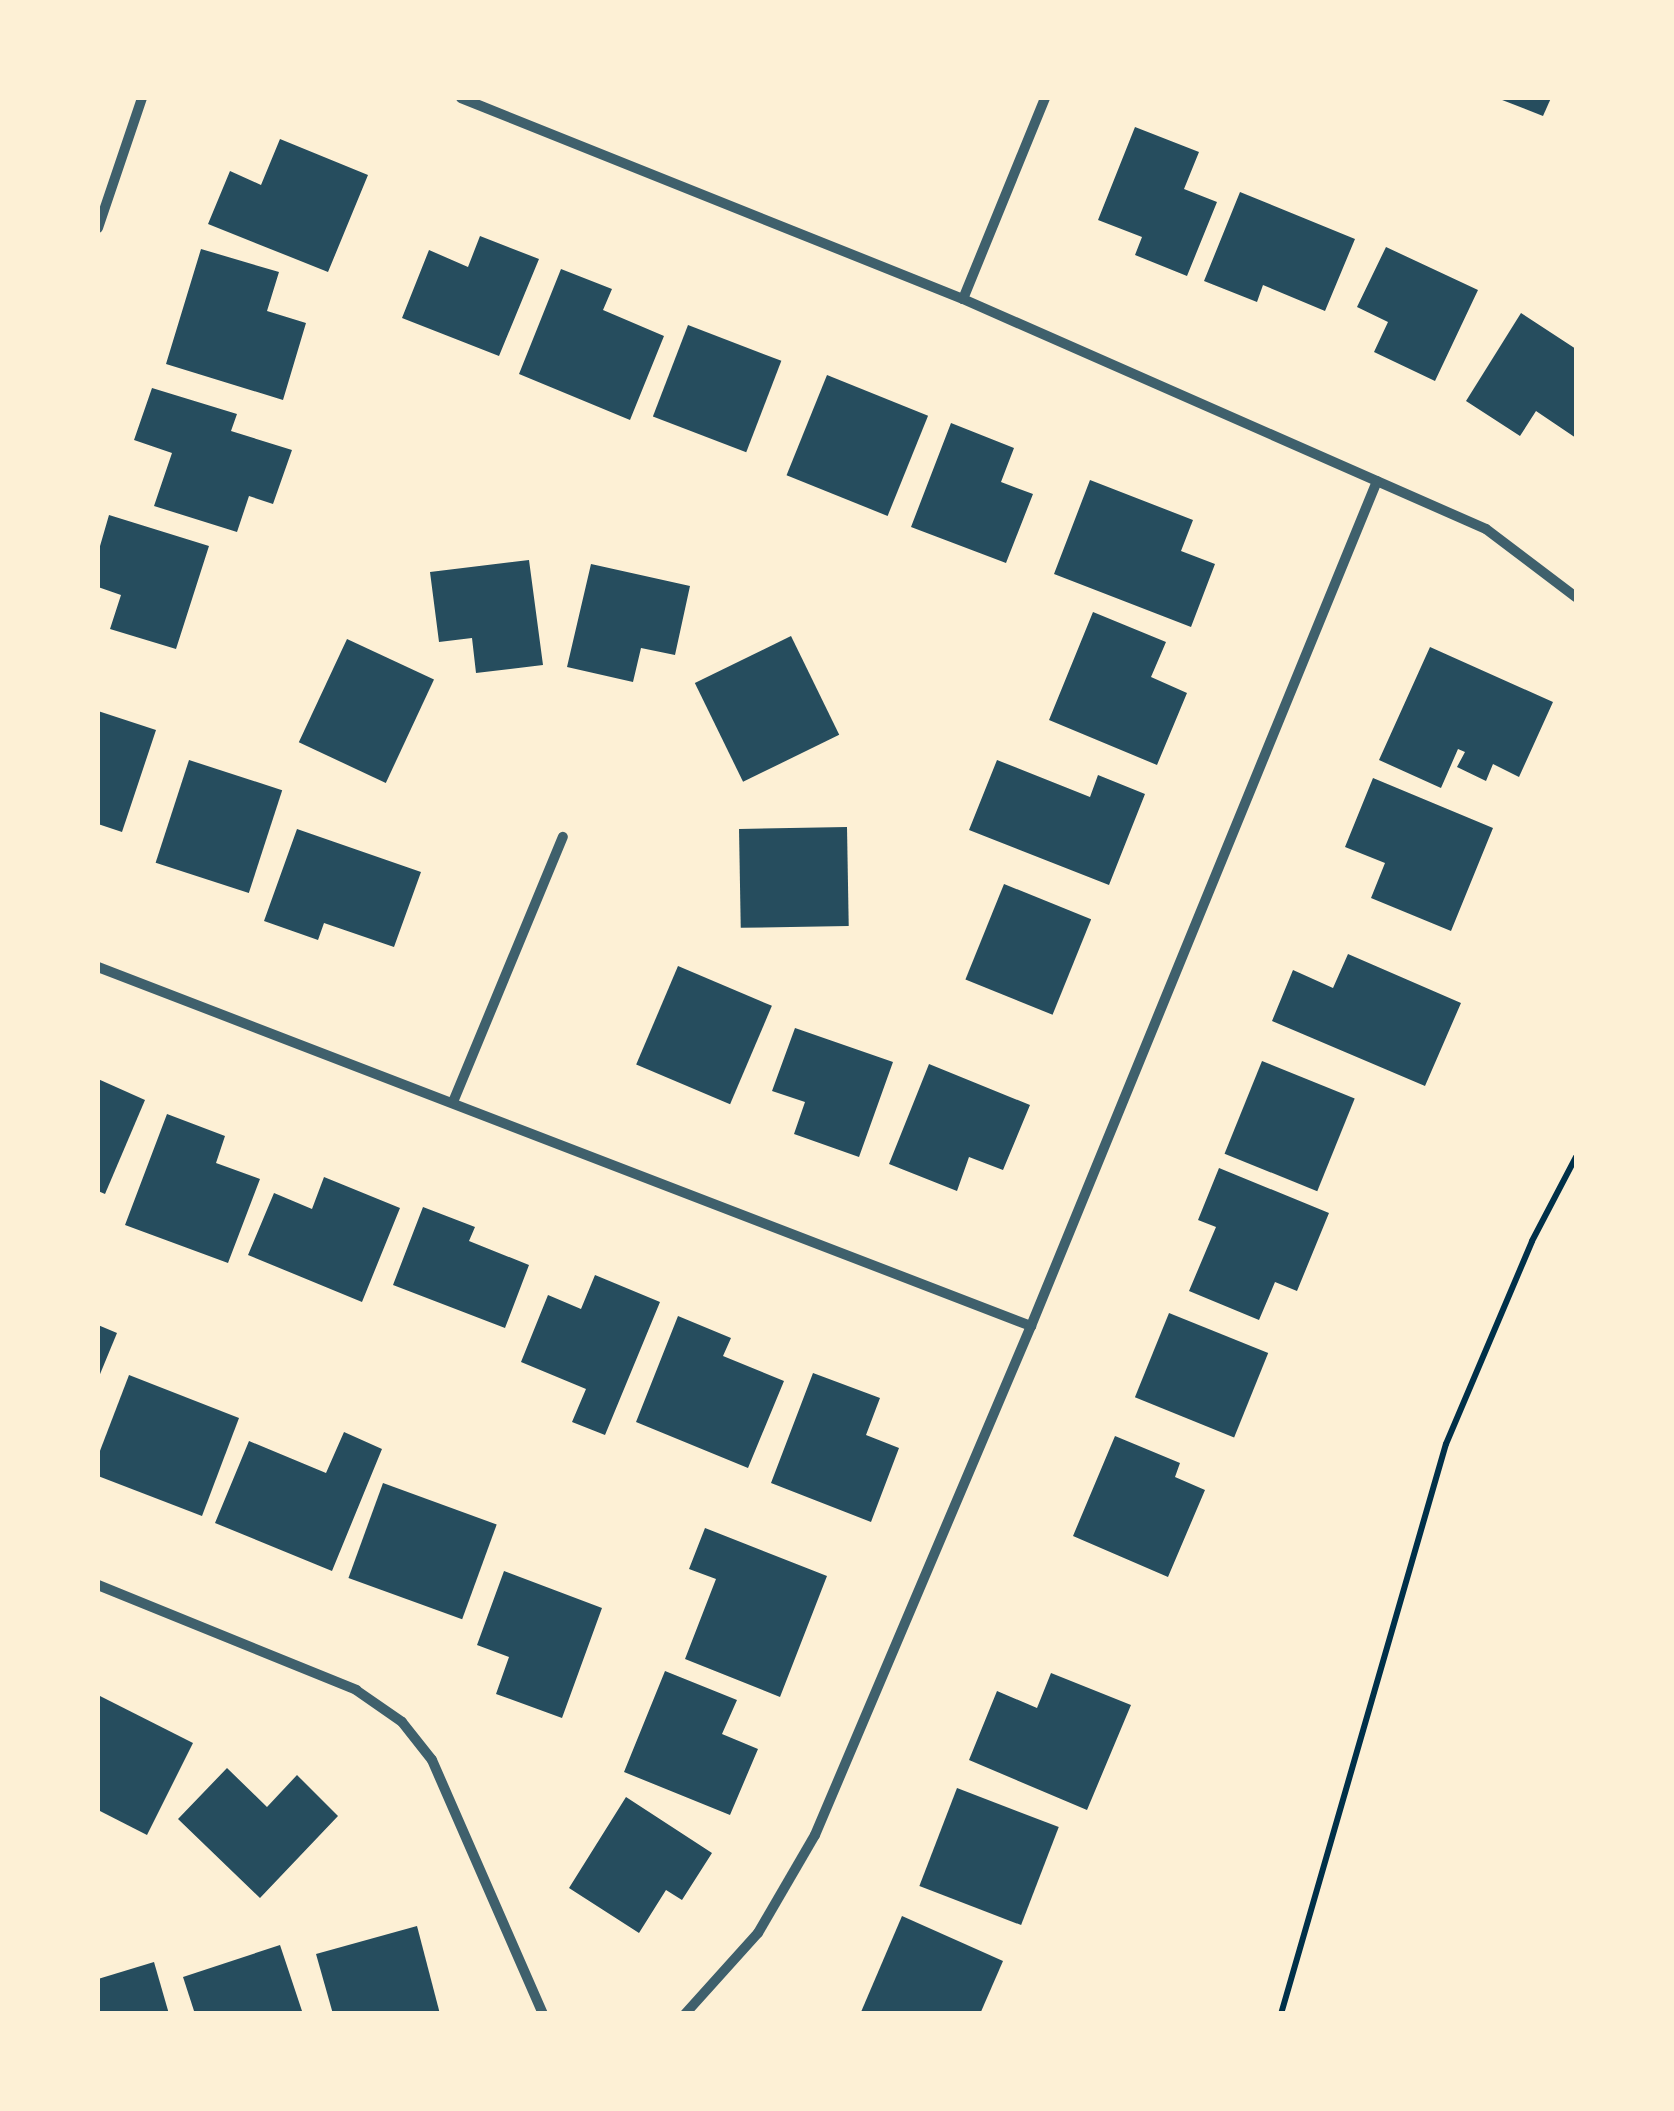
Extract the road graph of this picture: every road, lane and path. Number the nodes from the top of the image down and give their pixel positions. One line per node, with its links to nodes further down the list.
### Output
1 (142, 98): 4 (street)
2 (461, 98): 5 (street)
3 (1045, 98): 5 (street)
4 (98, 228)
5 (963, 299): 6 (street)
6 (1377, 481): 7 (street); 12 (street)
7 (1576, 597)
8 (563, 836): 10 (street)
9 (98, 967): 10 (street)
10 (453, 1102): 12 (street)
11 (1576, 1157): 16 (path)
12 (1031, 1326): 15 (street)
13 (98, 1585): 14 (street)
14 (543, 2014)
15 (685, 2014)
16 (1281, 2014)

